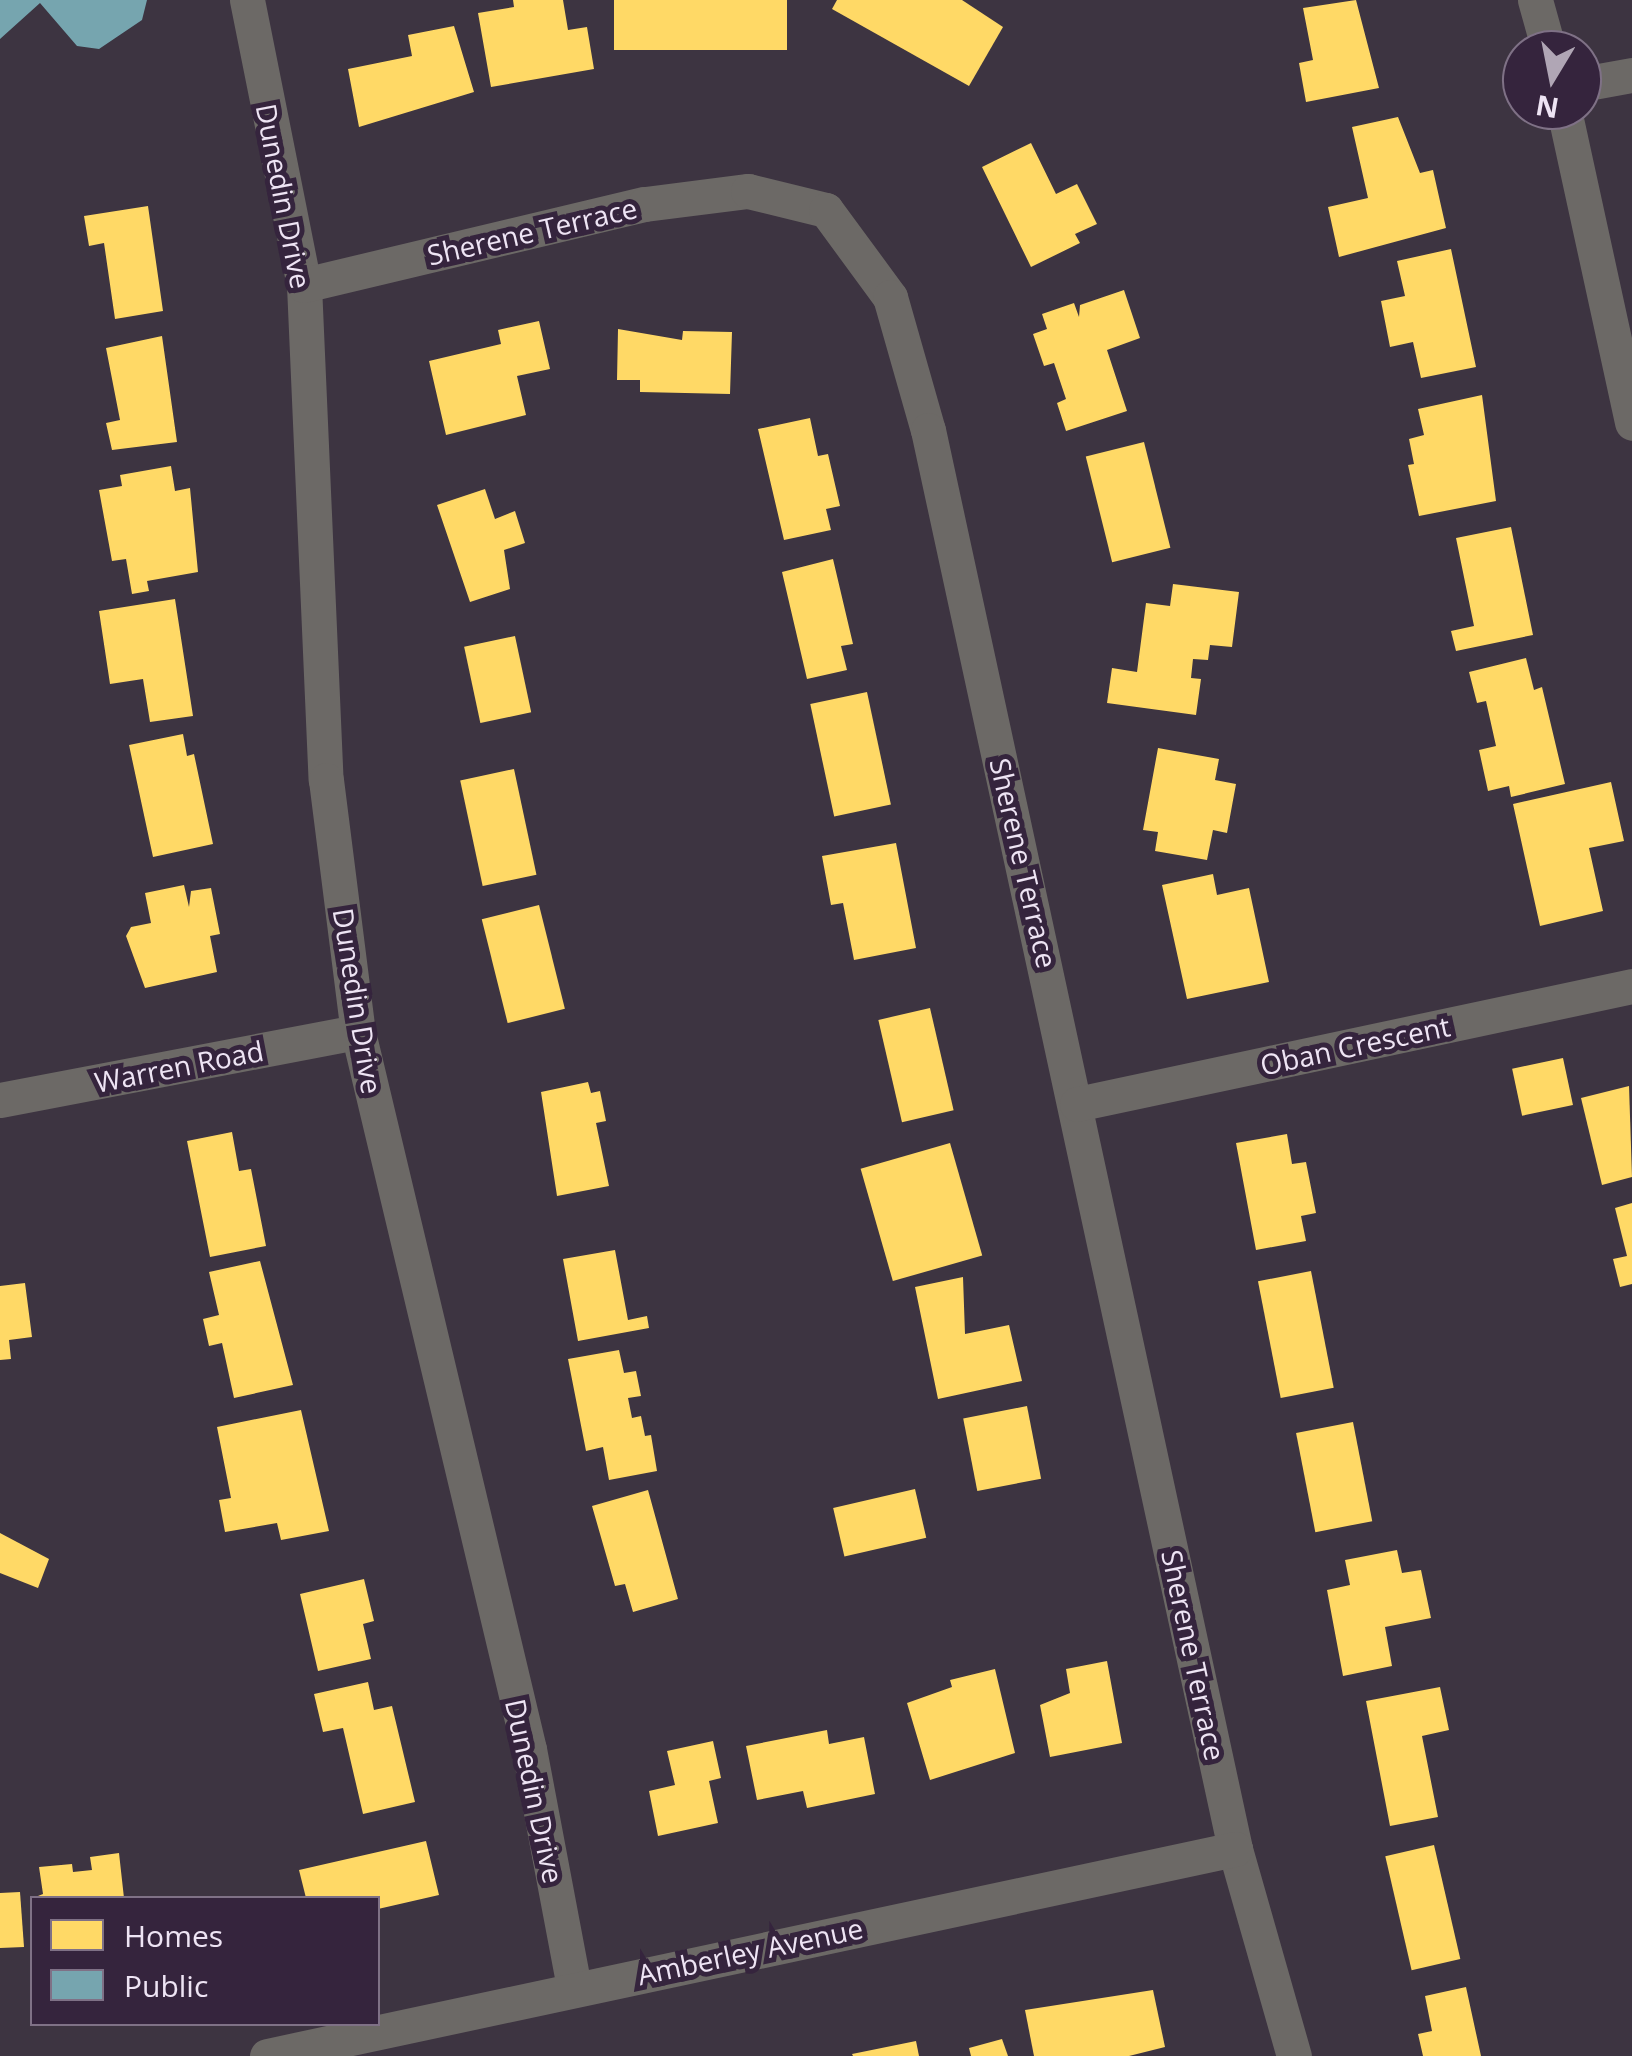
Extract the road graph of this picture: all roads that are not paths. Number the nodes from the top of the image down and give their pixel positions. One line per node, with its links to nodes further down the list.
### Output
1 (247, 0): 7 (street, Dunedin Drive)
2 (1534, 0): 3 (street)
3 (1542, 30)
4 (1632, 75): 5 (street)
5 (1602, 80)
6 (1568, 130): 8 (street)
7 (304, 285): 10 (street, Dunedin Drive); 12 (street, Sherene Terrace)
8 (1632, 423)
9 (1632, 986): 12 (street, Oban Crescent)
10 (358, 1032): 11 (street, Warren Road); 14 (street, Dunedin Drive)
11 (0, 1100)
12 (1078, 1104): 13 (street, Sherene Terrace)
13 (1235, 1849): 14 (street, Amberley Avenue); 16 (street, Sherene Terrace)
14 (574, 1987): 15 (street, Amberley Avenue)
15 (267, 2056)
16 (1294, 2056)

